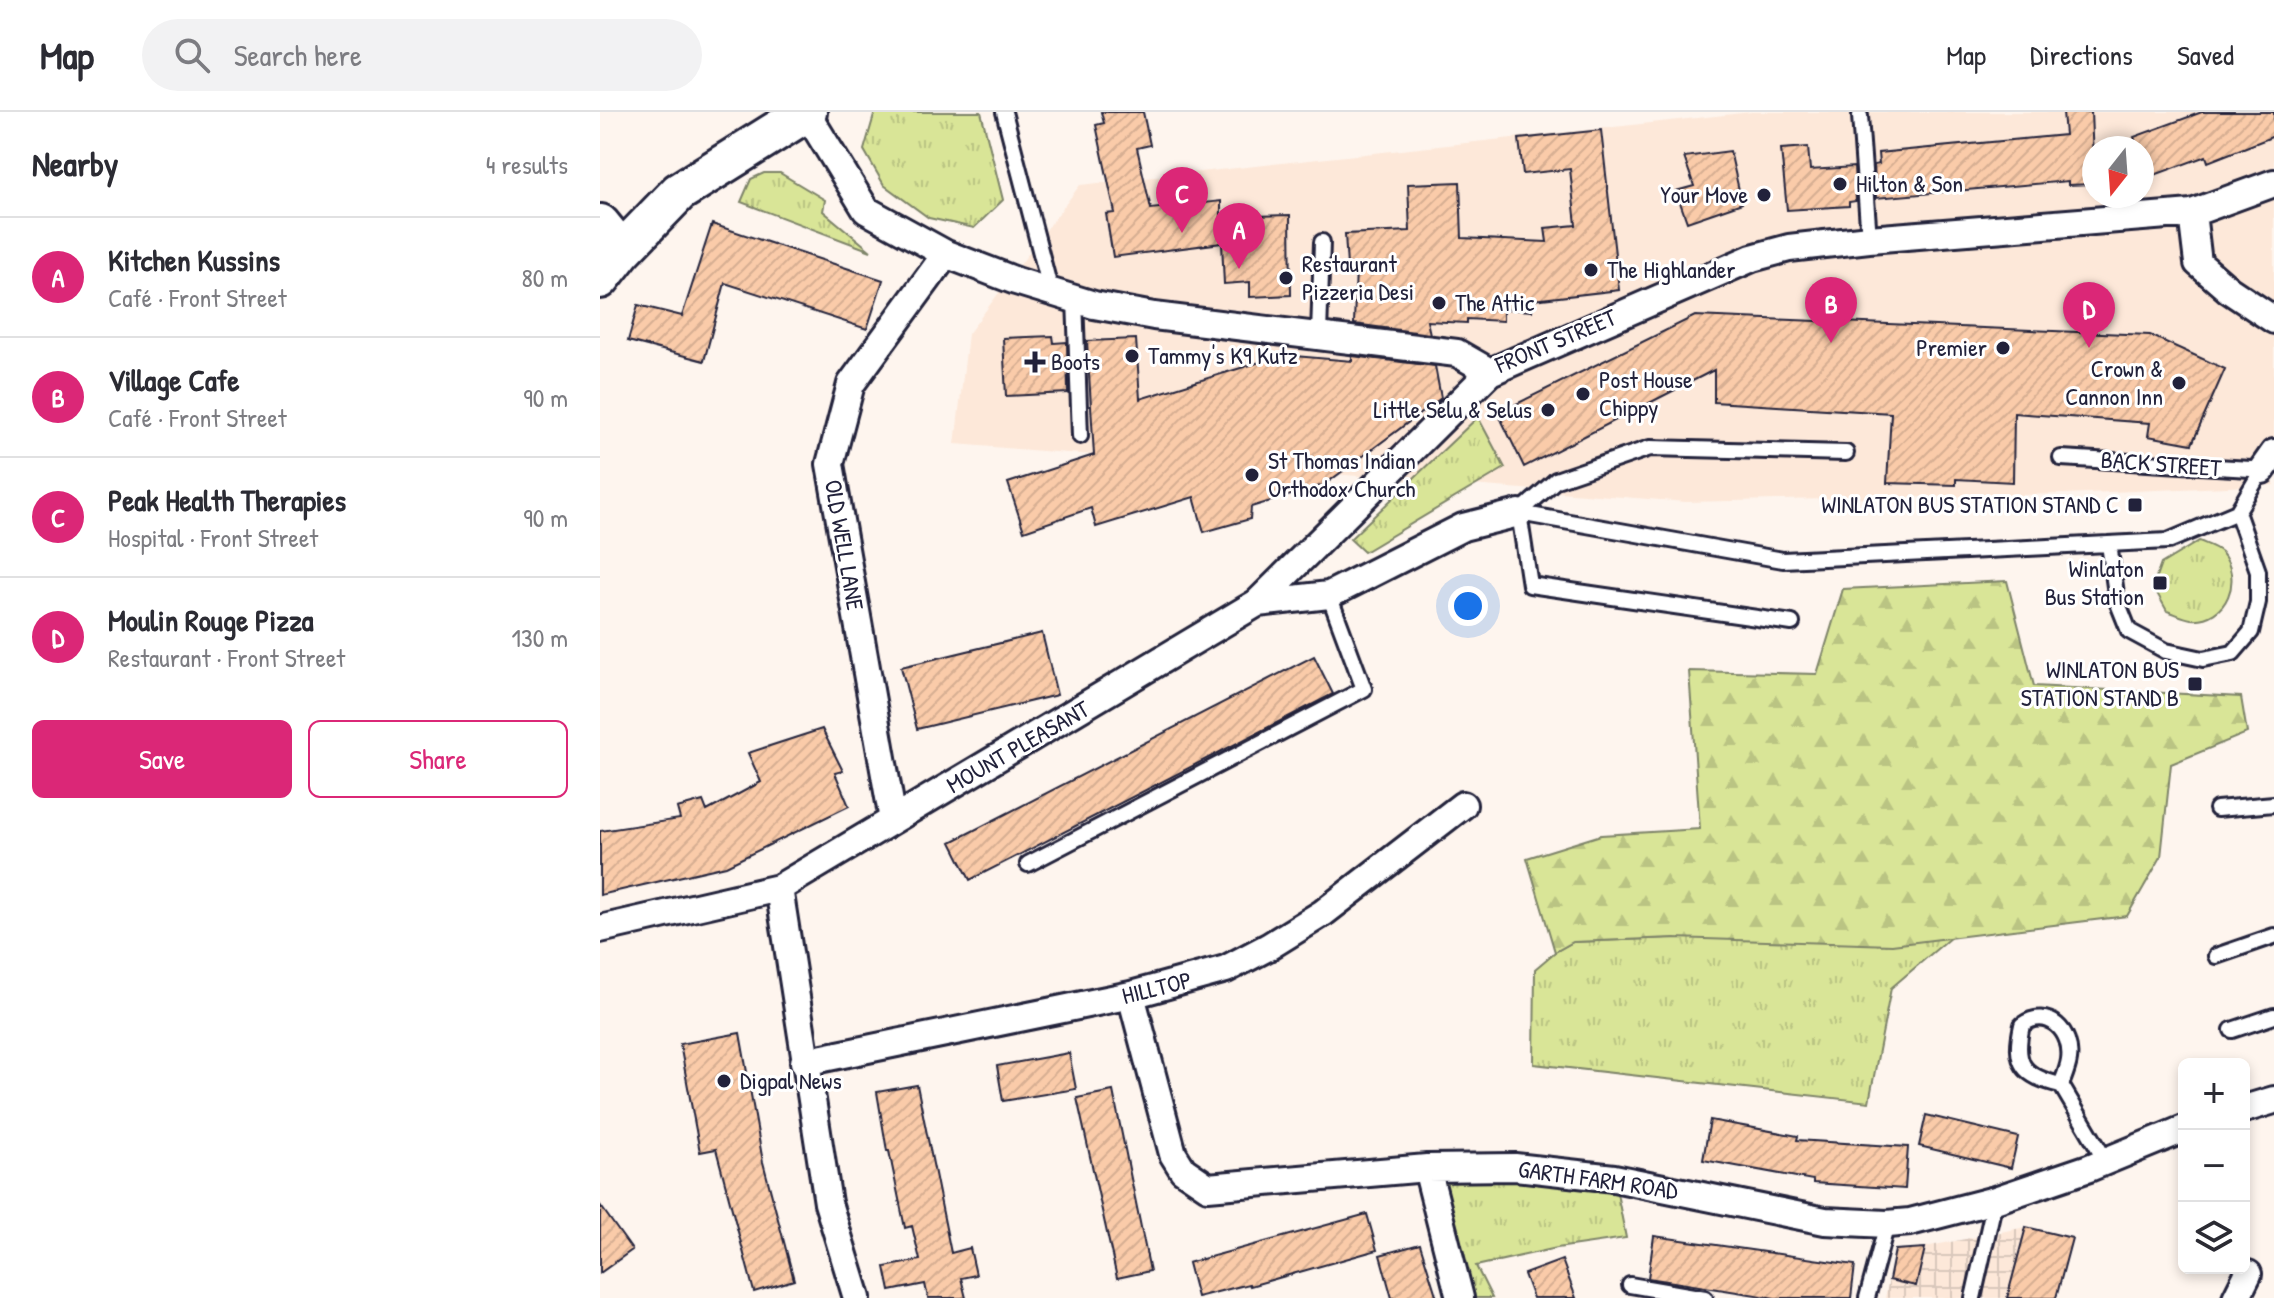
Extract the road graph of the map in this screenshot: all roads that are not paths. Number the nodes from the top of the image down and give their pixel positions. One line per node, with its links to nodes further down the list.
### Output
1 (806, 112): 8 (street); 9 (street, FRONT STREET)
2 (1004, 112): 10 (lane)
3 (1860, 116): 6 (lane)
4 (2274, 183): 5 (street, FRONT STREET)
5 (2192, 213): 6 (street, FRONT STREET); 11 (street)
6 (1869, 239): 13 (street, FRONT STREET)
7 (1322, 242): 12 (lane)
8 (607, 251)
9 (946, 254): 10 (street, FRONT STREET); 27 (street, OLD WELL LANE)
10 (1063, 295): 12 (street, FRONT STREET); 14 (lane)
11 (2274, 320)
12 (1319, 335): 13 (street, FRONT STREET)
13 (1490, 372): 22 (street)
14 (1080, 436)
15 (1846, 453): 19 (lane)
16 (2061, 458): 17 (lane, BACK STREET)
17 (2270, 465): 18 (lane)
18 (2237, 512): 20 (lane); 20 (lane)
19 (1519, 513): 20 (lane); 21 (street); 23 (lane)
20 (2109, 544)
21 (1329, 595): 22 (street); 28 (lane)
22 (1257, 603): 27 (street, MOUNT PLEASANT)
23 (1792, 623)
24 (2274, 804): 26 (lane)
25 (1463, 805): 33 (street, HILLTOP)
26 (2217, 809)
27 (893, 820): 29 (street, MOUNT PLEASANT)
28 (1028, 864)
29 (779, 888): 30 (street, MOUNT PLEASANT); 36 (street)
30 (600, 929)
31 (2274, 936): 32 (lane)
32 (2216, 956)
33 (1131, 995): 36 (street, HILLTOP); 42 (street, GARTH FARM ROAD)
34 (2274, 1016): 35 (lane)
35 (2232, 1030)
36 (804, 1062): 47 (street)
37 (2061, 1085): 37 (lane); 41 (lane)
38 (2274, 1100): 39 (street)
39 (2250, 1107)
40 (2182, 1130): 41 (street, GARTH FARM ROAD)
41 (2106, 1161): 43 (street, GARTH FARM ROAD)
42 (1427, 1168): 44 (street, GARTH FARM ROAD); 48 (street)
43 (1995, 1200): 44 (street, GARTH FARM ROAD); 51 (lane)
44 (1887, 1224): 50 (lane)
45 (2248, 1274): 52 (street)
46 (1630, 1285): 49 (lane)
47 (857, 1298)
48 (1460, 1298)
49 (1705, 1298)
50 (1867, 1298)
51 (1973, 1298)
52 (2236, 1298)

